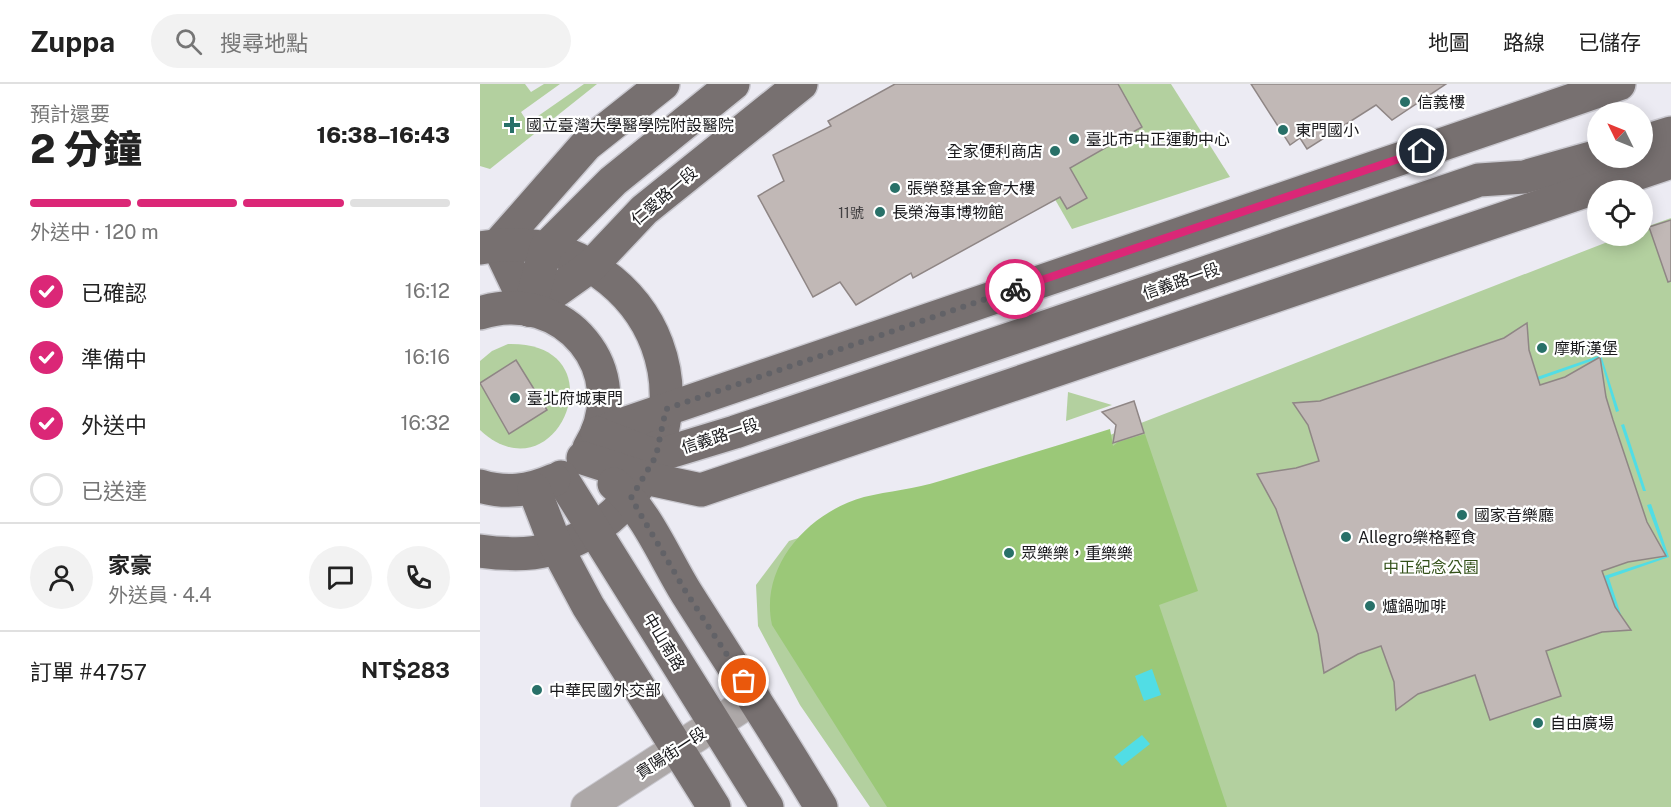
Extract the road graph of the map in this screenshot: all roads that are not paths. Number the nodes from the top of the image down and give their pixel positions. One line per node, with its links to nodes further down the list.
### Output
1 (663, 84): 9 (main road)
2 (733, 84): 10 (main road)
3 (801, 84): 11 (main road, 仁愛路一段)
4 (1619, 84): 16 (main road)
5 (1671, 133): 6 (main road)
6 (1653, 139)
7 (1587, 159): 13 (main road, 信義路一段)
8 (1671, 162): 15 (main road)
9 (489, 246): 10 (main road); 12 (main road)
10 (546, 248): 11 (main road); 12 (main road)
11 (591, 266): 12 (main road, 仁愛路一段); 16 (main road)
12 (529, 310): 14 (main road); 17 (main road)
13 (1090, 312): 15 (main road); 18 (main road, 信義路一段)
14 (480, 313)
15 (1161, 334): 18 (main road)
16 (666, 409): 17 (main road); 18 (main road)
17 (569, 464): 18 (main road); 19 (main road); 20 (main road, 中山南路); 21 (main road)
18 (644, 478): 20 (main road); 23 (main road)
19 (480, 486)
20 (594, 530): 21 (main road); 24 (main road, 中山南路)
21 (556, 546): 22 (main road); 25 (main road)
22 (480, 551)
23 (755, 698): 24 (street, 貴陽街一段); 29 (main road)
24 (714, 724): 25 (street, 貴陽街一段); 28 (main road, 中山南路)
25 (678, 749): 26 (street, 貴陽街一段); 27 (main road)
26 (587, 807)
27 (714, 807)
28 (767, 807)
29 (821, 807)

